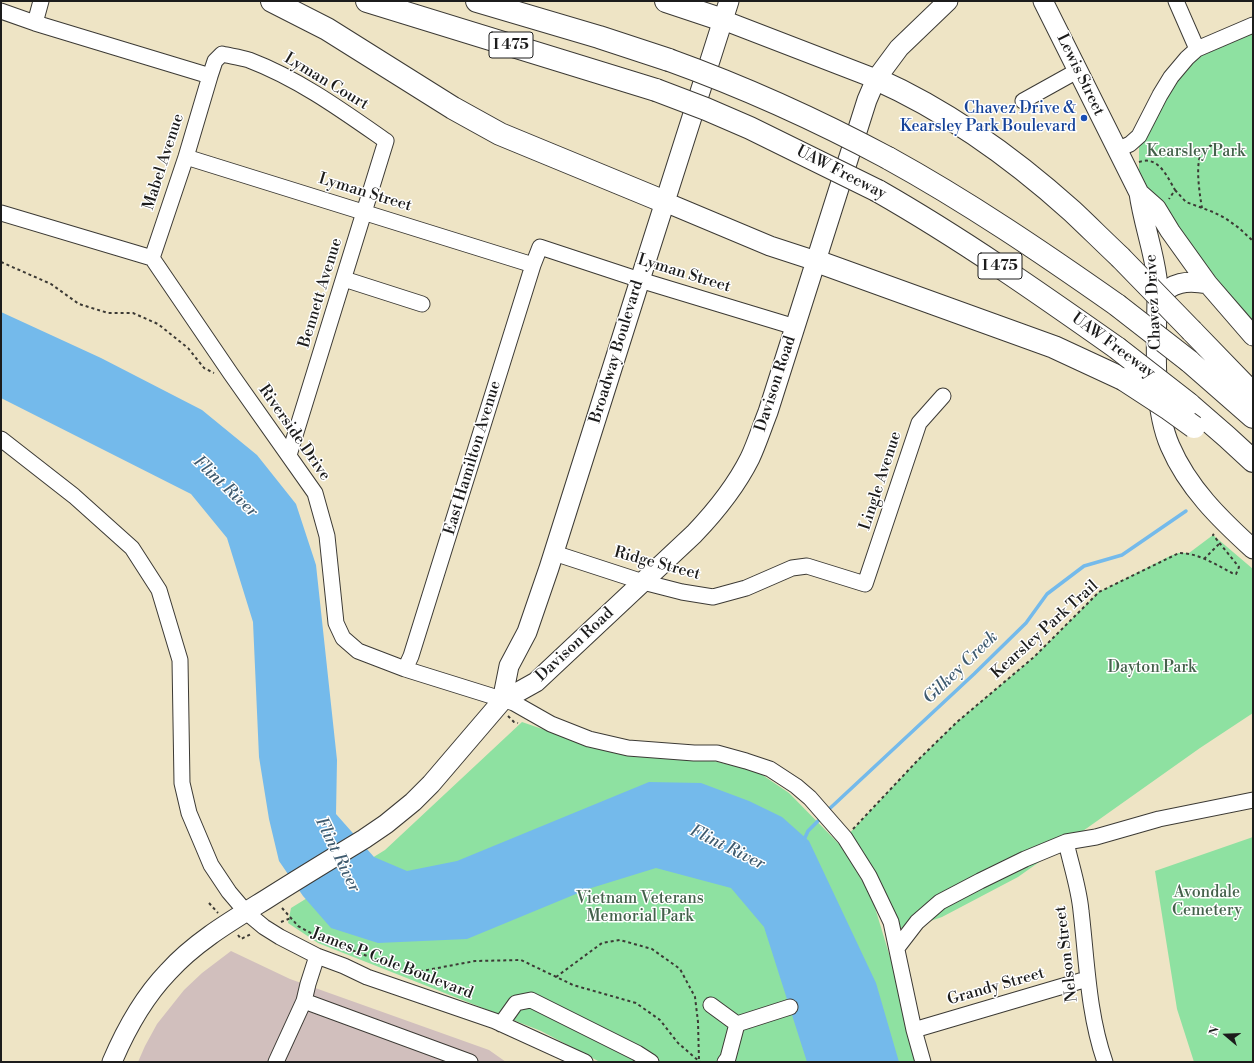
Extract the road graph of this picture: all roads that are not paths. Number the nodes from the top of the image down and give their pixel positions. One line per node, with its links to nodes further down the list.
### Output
1 (41, 1): 12 (street)
2 (272, 1): 24 (highway)
3 (366, 1): 43 (highway, UAW Freeway / I 475, bridge)
4 (477, 1): 40 (highway, I 475, bridge)
5 (666, 1): 11 (highway)
6 (929, 1): 14 (main road)
7 (948, 1): 14 (main road, Davison Road)
8 (1043, 1): 16 (main road, Lewis Street)
9 (1176, 1): 15 (street)
10 (1, 11): 12 (street)
11 (726, 11): 18 (main road); 24 (main road, Broadway Boulevard)
12 (35, 23): 17 (street)
13 (1253, 25): 15 (street)
14 (898, 48): 18 (main road, Davison Road)
15 (1197, 49): 21 (street)
16 (1077, 71): 19 (street); 21 (main road, Lewis Street)
17 (210, 76): 20 (street, Lyman Court); 22 (street, Mabel Avenue)
18 (876, 80): 29 (main road, Davison Road); 38 (highway, bridge)
19 (1023, 101)
20 (386, 141): 25 (street, Bennett Avenue)
21 (1117, 150): 23 (main road, Chavez Drive)
22 (186, 156): 25 (street, Lyman Street); 28 (street, Mabel Avenue)
23 (1139, 193): 33 (main road, Chavez Drive); 34 (main road, Chavez Drive)
24 (665, 202): 29 (main road); 32 (main road, Broadway Boulevard)
25 (364, 212): 30 (street, Lyman Street); 31 (street, Bennett Avenue)
26 (1, 213): 28 (street)
27 (540, 247): 30 (street, East Hamilton Avenue); 32 (street, Lyman Street)
28 (152, 258): 42 (street, Riverside Drive)
29 (816, 261): 36 (main road, Davison Road); 44 (highway, bridge)
30 (534, 265): 49 (street, East Hamilton Avenue)
31 (344, 279): 35 (street); 42 (street, Bennett Avenue)
32 (640, 280): 36 (street, Lyman Street); 46 (main road, Broadway Boulevard)
33 (1208, 284): 34 (main road); 37 (main road, Chavez Drive)
34 (1157, 298): 45 (main road, Chavez Drive)
35 (422, 304)
36 (795, 326): 47 (main road, Davison Road)
37 (1253, 336)
38 (1253, 394)
39 (943, 396): 48 (street, Lingle Avenue)
40 (1253, 417)
41 (1, 439): 53 (street, James P Cole Boulevard)
42 (289, 455): 49 (street, Riverside Drive)
43 (1253, 462)
44 (1253, 469)
45 (1253, 549)
46 (554, 553): 47 (street, Ridge Street); 50 (main road, Broadway Boulevard)
47 (643, 582): 48 (street, Ridge Street); 50 (main road, Davison Road)
48 (865, 584)
49 (405, 669): 50 (street, Riverside Drive)
50 (502, 701): 53 (main road); 54 (street, Riverside Drive)
51 (1253, 800): 52 (street)
52 (1066, 842): 54 (street); 56 (street, Nelson Street)
53 (246, 912): 55 (street, James P Cole Boulevard); 64 (main road)
54 (897, 948): 62 (street, Riverside Drive)
55 (317, 956): 57 (street); 60 (street, James P Cole Boulevard)
56 (1087, 979): 62 (street, Grandy Street); 71 (street, Nelson Street)
57 (304, 1001): 65 (street); 66 (street)
58 (711, 1005): 61 (street)
59 (790, 1007): 61 (street)
60 (501, 1024): 63 (street, James P Cole Boulevard); 68 (street)
61 (737, 1024): 69 (street)
62 (914, 1030): 70 (street, Riverside Drive)
63 (556, 1056): 67 (street, James P Cole Boulevard)
64 (112, 1062)
65 (276, 1062)
66 (470, 1062)
67 (584, 1062)
68 (651, 1062)
69 (725, 1062)
70 (923, 1062)
71 (1104, 1062)

